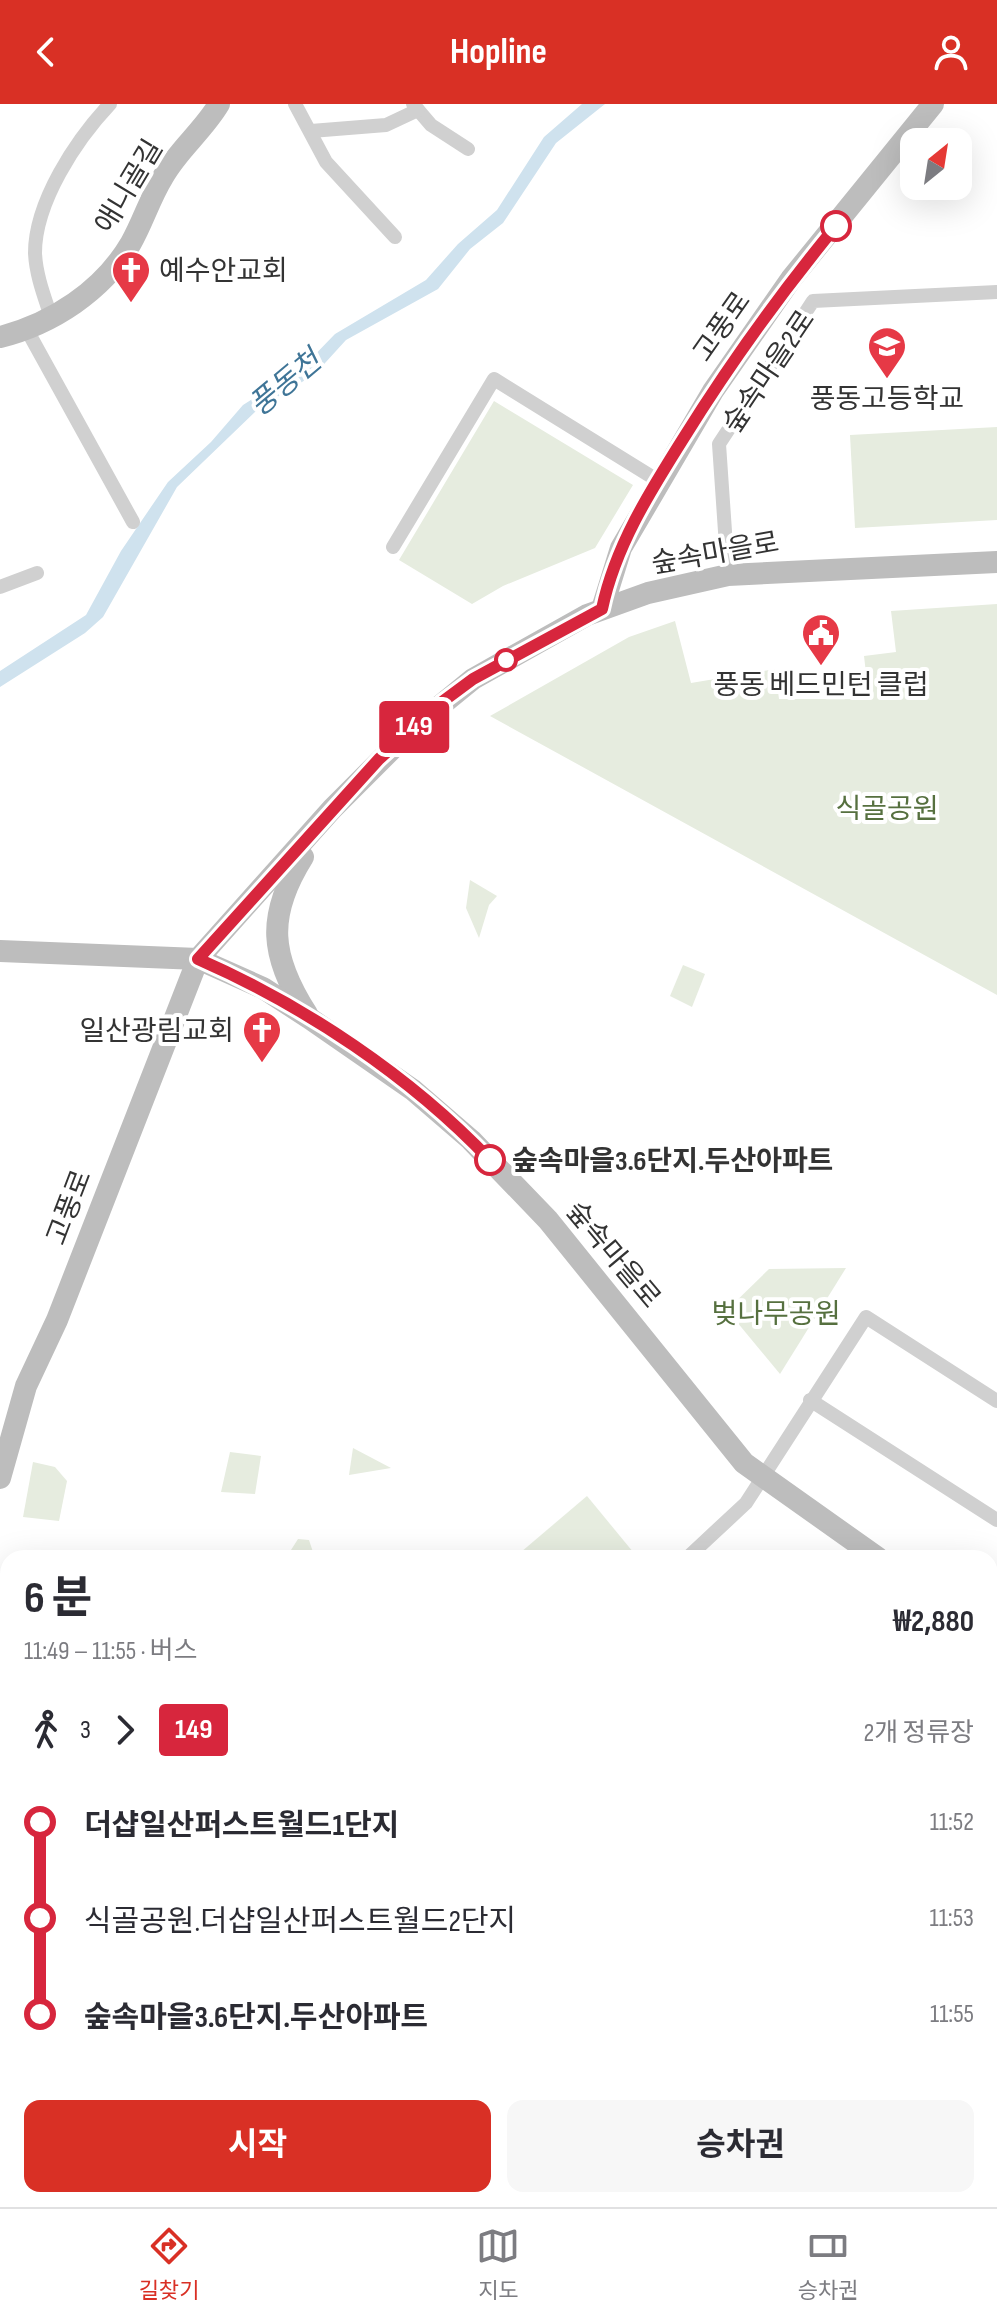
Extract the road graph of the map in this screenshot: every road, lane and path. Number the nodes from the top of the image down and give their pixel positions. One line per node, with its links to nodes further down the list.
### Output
1 (110, 104): 10 (street)
2 (219, 104): 10 (main road, 애니골길)
3 (295, 104): 6 (street)
4 (933, 104): 13 (main road, 고풍로)
5 (416, 107): 6 (street); 7 (street)
6 (311, 131): 8 (street)
7 (468, 149)
8 (395, 237)
9 (997, 292): 18 (street, 숲속마을2로)
10 (52, 320): 11 (main road, 애니골길)
11 (27, 330): 12 (main road, 애니골길); 14 (street)
12 (0, 337)
13 (657, 480): 15 (street); 20 (main road, 고풍로)
14 (133, 522)
15 (393, 547)
16 (997, 562): 18 (main road, 숲속마을로)
17 (37, 573): 19 (street)
18 (728, 575): 20 (main road, 숲속마을로)
19 (0, 587)
20 (602, 609): 21 (main road, 숲속마을로)
21 (332, 809): 23 (main road, 숲속마을로); 24 (main road)
22 (0, 951): 23 (main road, 숲속마을로)
23 (198, 959): 24 (main road, 숲속마을로); 27 (main road, 고풍로)
24 (309, 1018): 29 (main road, 숲속마을로)
25 (810, 1400): 26 (street); 29 (street); 30 (street)
26 (997, 1401)
27 (6, 1426): 28 (main road, 고풍로)
28 (0, 1478)
29 (763, 1478): 31 (street); 32 (main road, 숲속마을로)
30 (997, 1520)
31 (696, 1550)
32 (866, 1550)

